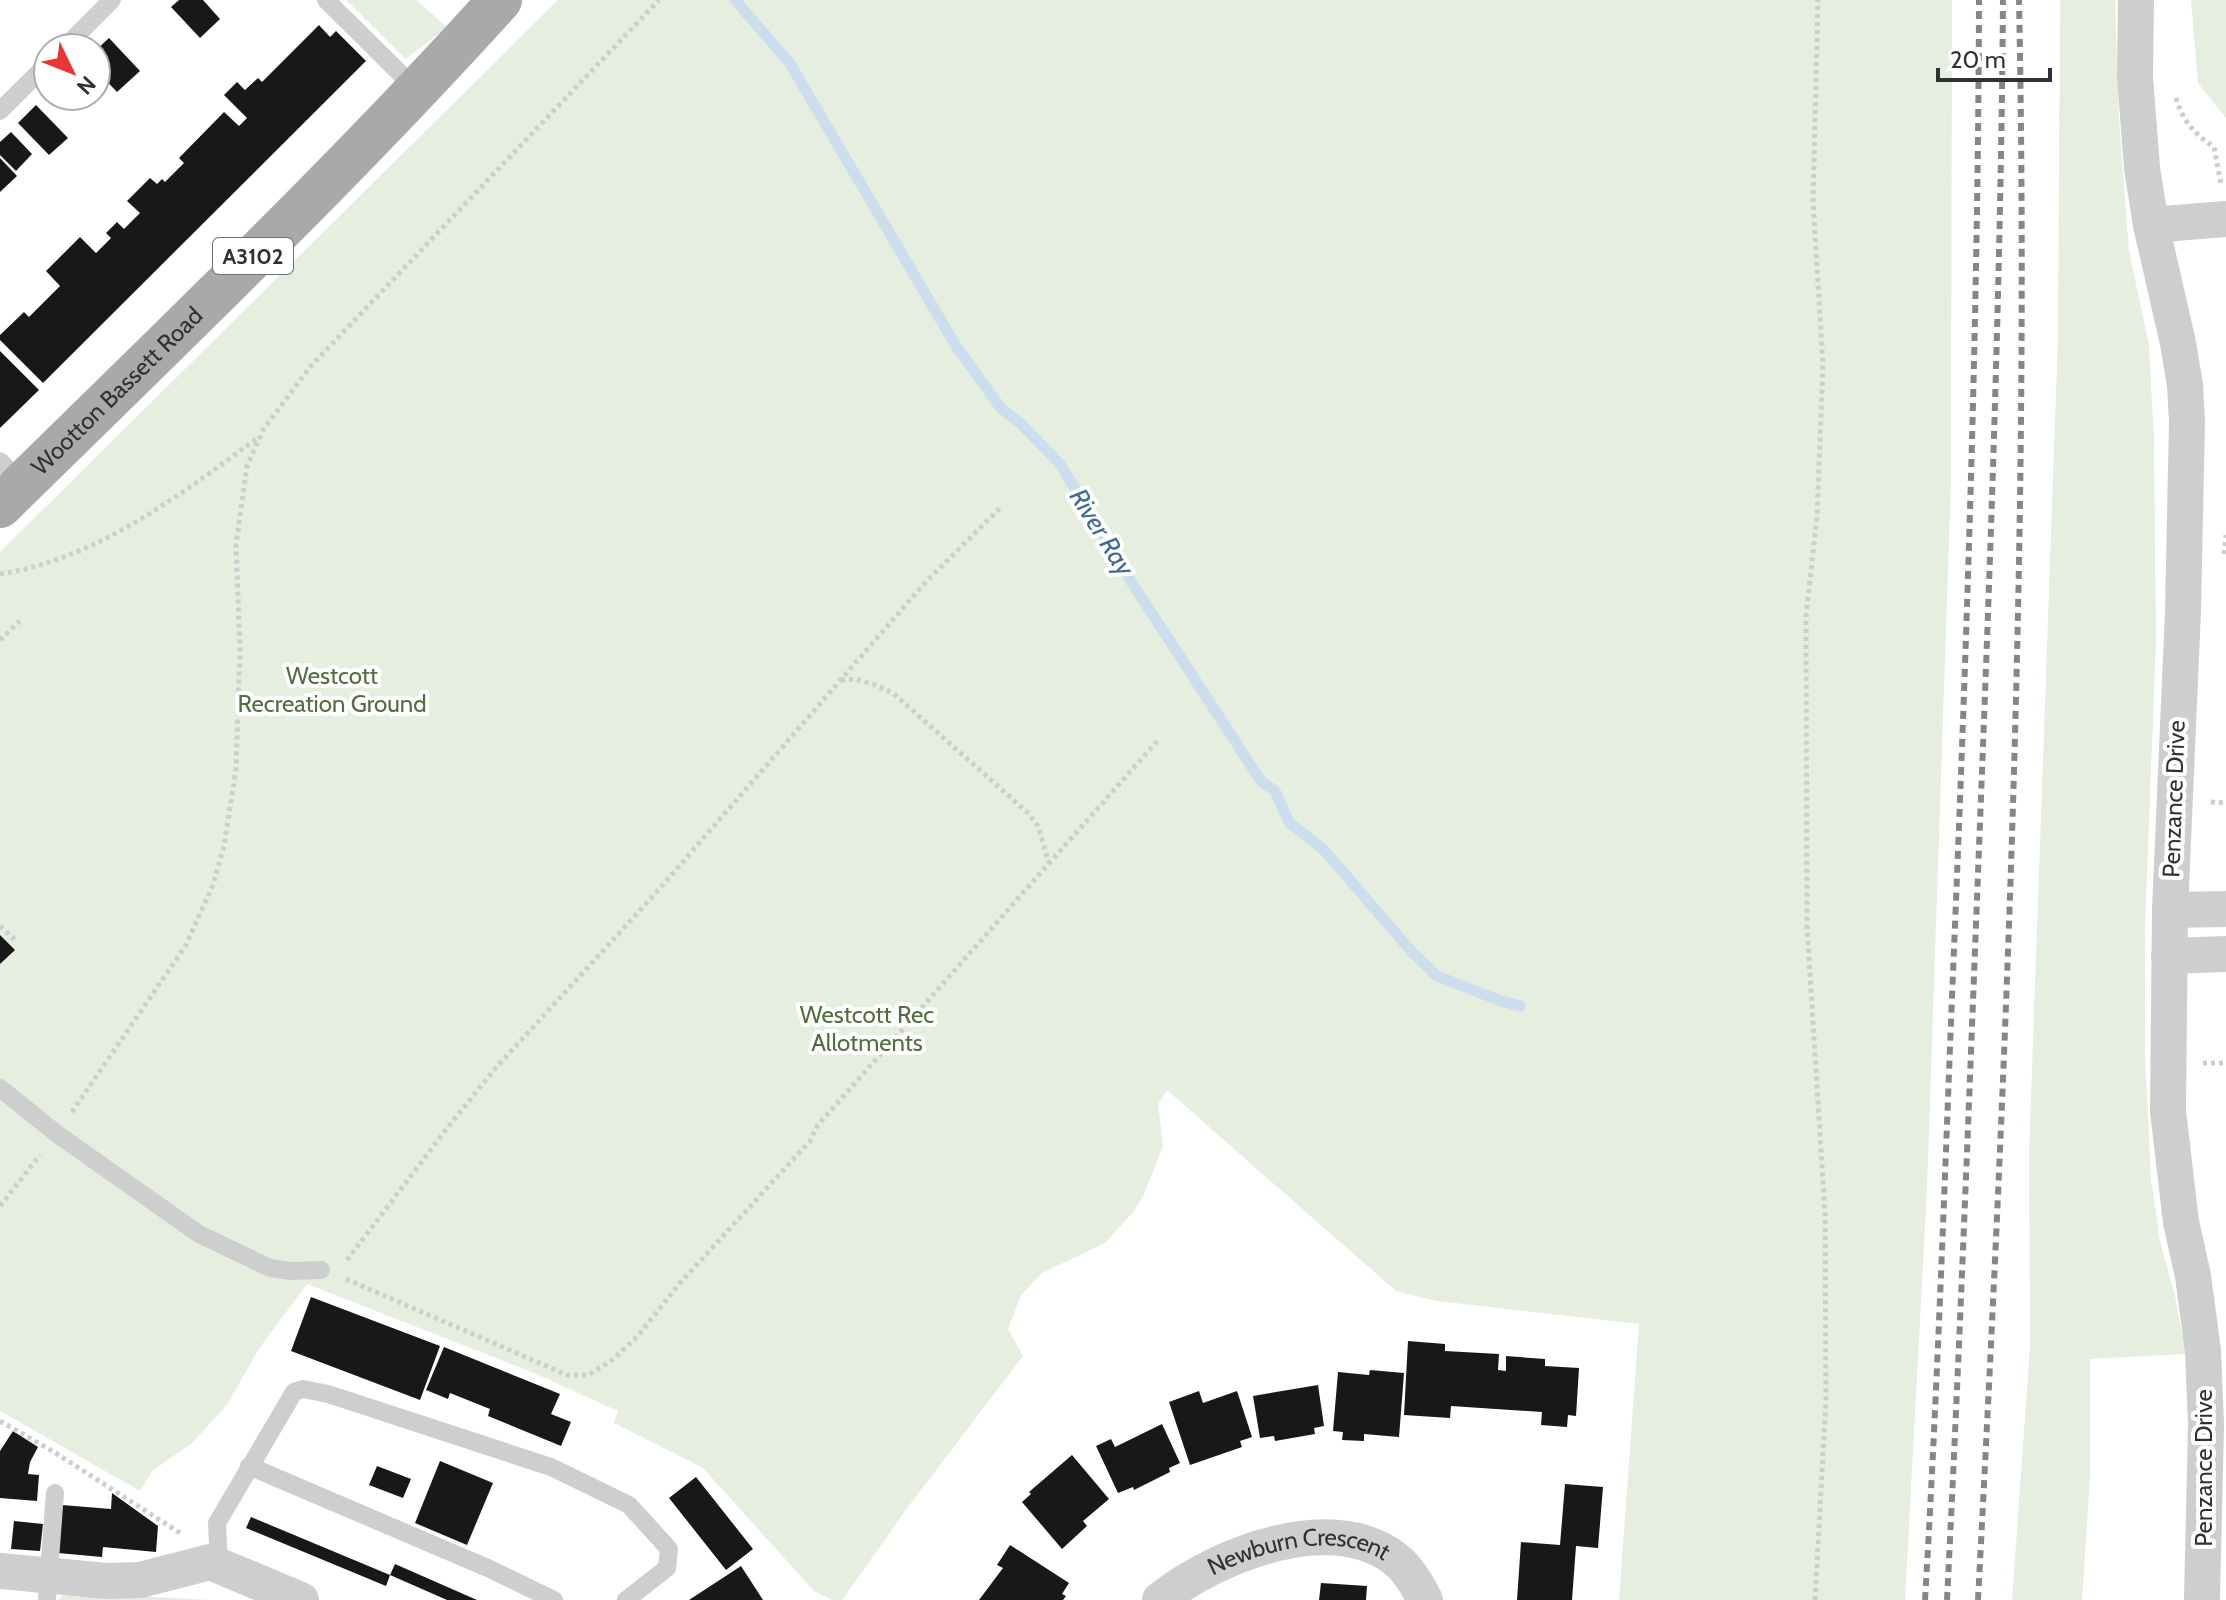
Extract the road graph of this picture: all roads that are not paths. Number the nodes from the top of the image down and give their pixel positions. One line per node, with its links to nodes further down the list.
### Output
1 (112, 0): 5 (lane)
2 (326, 0): 7 (lane)
3 (500, 0): 7 (main road, Wootton Bassett Road / A3102)
4 (2136, 0): 10 (street, Penzance Drive)
5 (80, 32)
6 (32, 79): 8 (lane)
7 (417, 90): 11 (main road, Wootton Bassett Road / A3102)
8 (0, 111)
9 (2224, 203): 10 (street)
10 (2151, 225): 13 (street, Penzance Drive)
11 (8, 484)
12 (2226, 909): 13 (street)
13 (2170, 910): 15 (street, Penzance Drive)
14 (2226, 954): 15 (street)
15 (2169, 956): 28 (street, Penzance Drive)
16 (0, 1088): 17 (lane)
17 (321, 1270)
18 (249, 1466): 20 (lane); 24 (lane); 25 (lane)
19 (55, 1493): 22 (lane)
20 (219, 1564): 22 (street); 23 (street)
21 (0, 1571): 22 (street)
22 (48, 1588)
23 (301, 1600)
24 (554, 1600)
25 (626, 1600)
26 (1160, 1600): 27 (street, Newburn Crescent)
27 (1425, 1600)
28 (2202, 1600)

